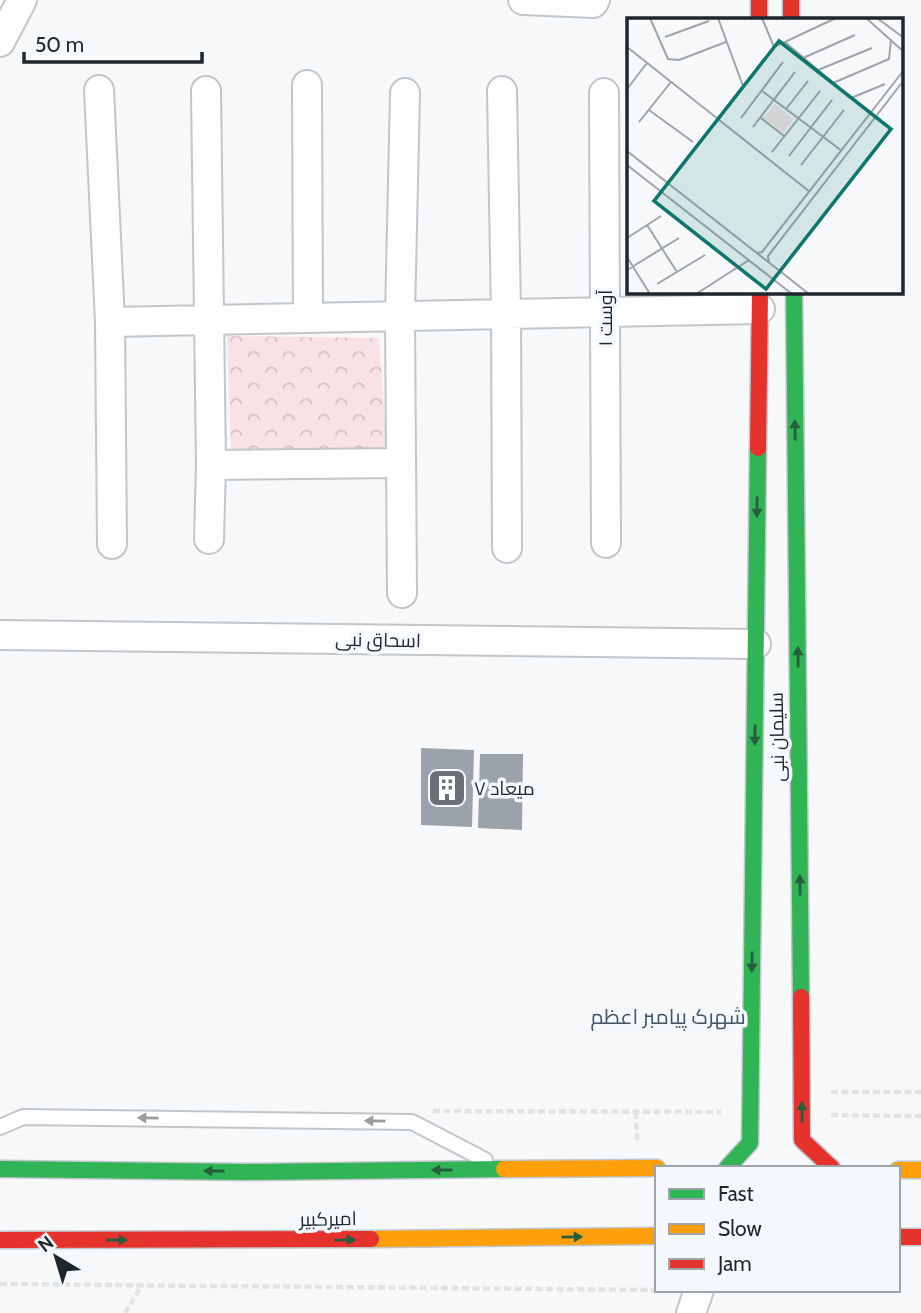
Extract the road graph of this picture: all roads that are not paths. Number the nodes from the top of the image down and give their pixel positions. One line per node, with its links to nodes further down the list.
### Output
1 (22, 0): 8 (street)
2 (523, 0): 3 (street)
3 (595, 0)
4 (759, 0): 6 (street)
5 (791, 0): 7 (street)
6 (759, 18)
7 (791, 18)
8 (0, 42)
9 (307, 85): 20 (street)
10 (99, 90): 22 (street)
11 (206, 91): 21 (street)
12 (502, 91): 18 (street)
13 (405, 93): 19 (street)
14 (604, 93): 17 (street, آوست ١)
15 (794, 294): 33 (street, سلیمان نبی, one-way to 15)
16 (760, 301): 17 (street); 31 (street, سلیمان نبی, one-way to 31)
17 (604, 312): 18 (street); 26 (street, آوست ١)
18 (506, 314): 19 (street); 28 (street)
19 (400, 316): 20 (street); 23 (street)
20 (308, 318): 21 (street)
21 (210, 320): 22 (street); 24 (street)
22 (110, 322): 27 (street)
23 (401, 463): 24 (street); 29 (street)
24 (211, 465): 25 (street)
25 (209, 539)
26 (606, 543)
27 (112, 544)
28 (507, 548)
29 (402, 593)
30 (0, 635): 31 (street, اسحاق نبی)
31 (756, 644): 35 (street, سلیمان نبی, one-way to 35)
32 (0, 1127): 39 (lane, one-way to 32)
33 (803, 1140): 34 (street); 36 (street)
34 (782, 1141)
35 (729, 1166)
36 (830, 1166)
37 (655, 1168): 39 (street)
38 (0, 1170): 39 (street, one-way to 38)
39 (505, 1170)
40 (900, 1170): 41 (street)
41 (921, 1170)
42 (655, 1236): 45 (street, امیرکبیر, one-way to 42)
43 (900, 1237): 44 (street)
44 (921, 1237)
45 (0, 1240)
46 (698, 1292): 47 (street)
47 (691, 1313)

